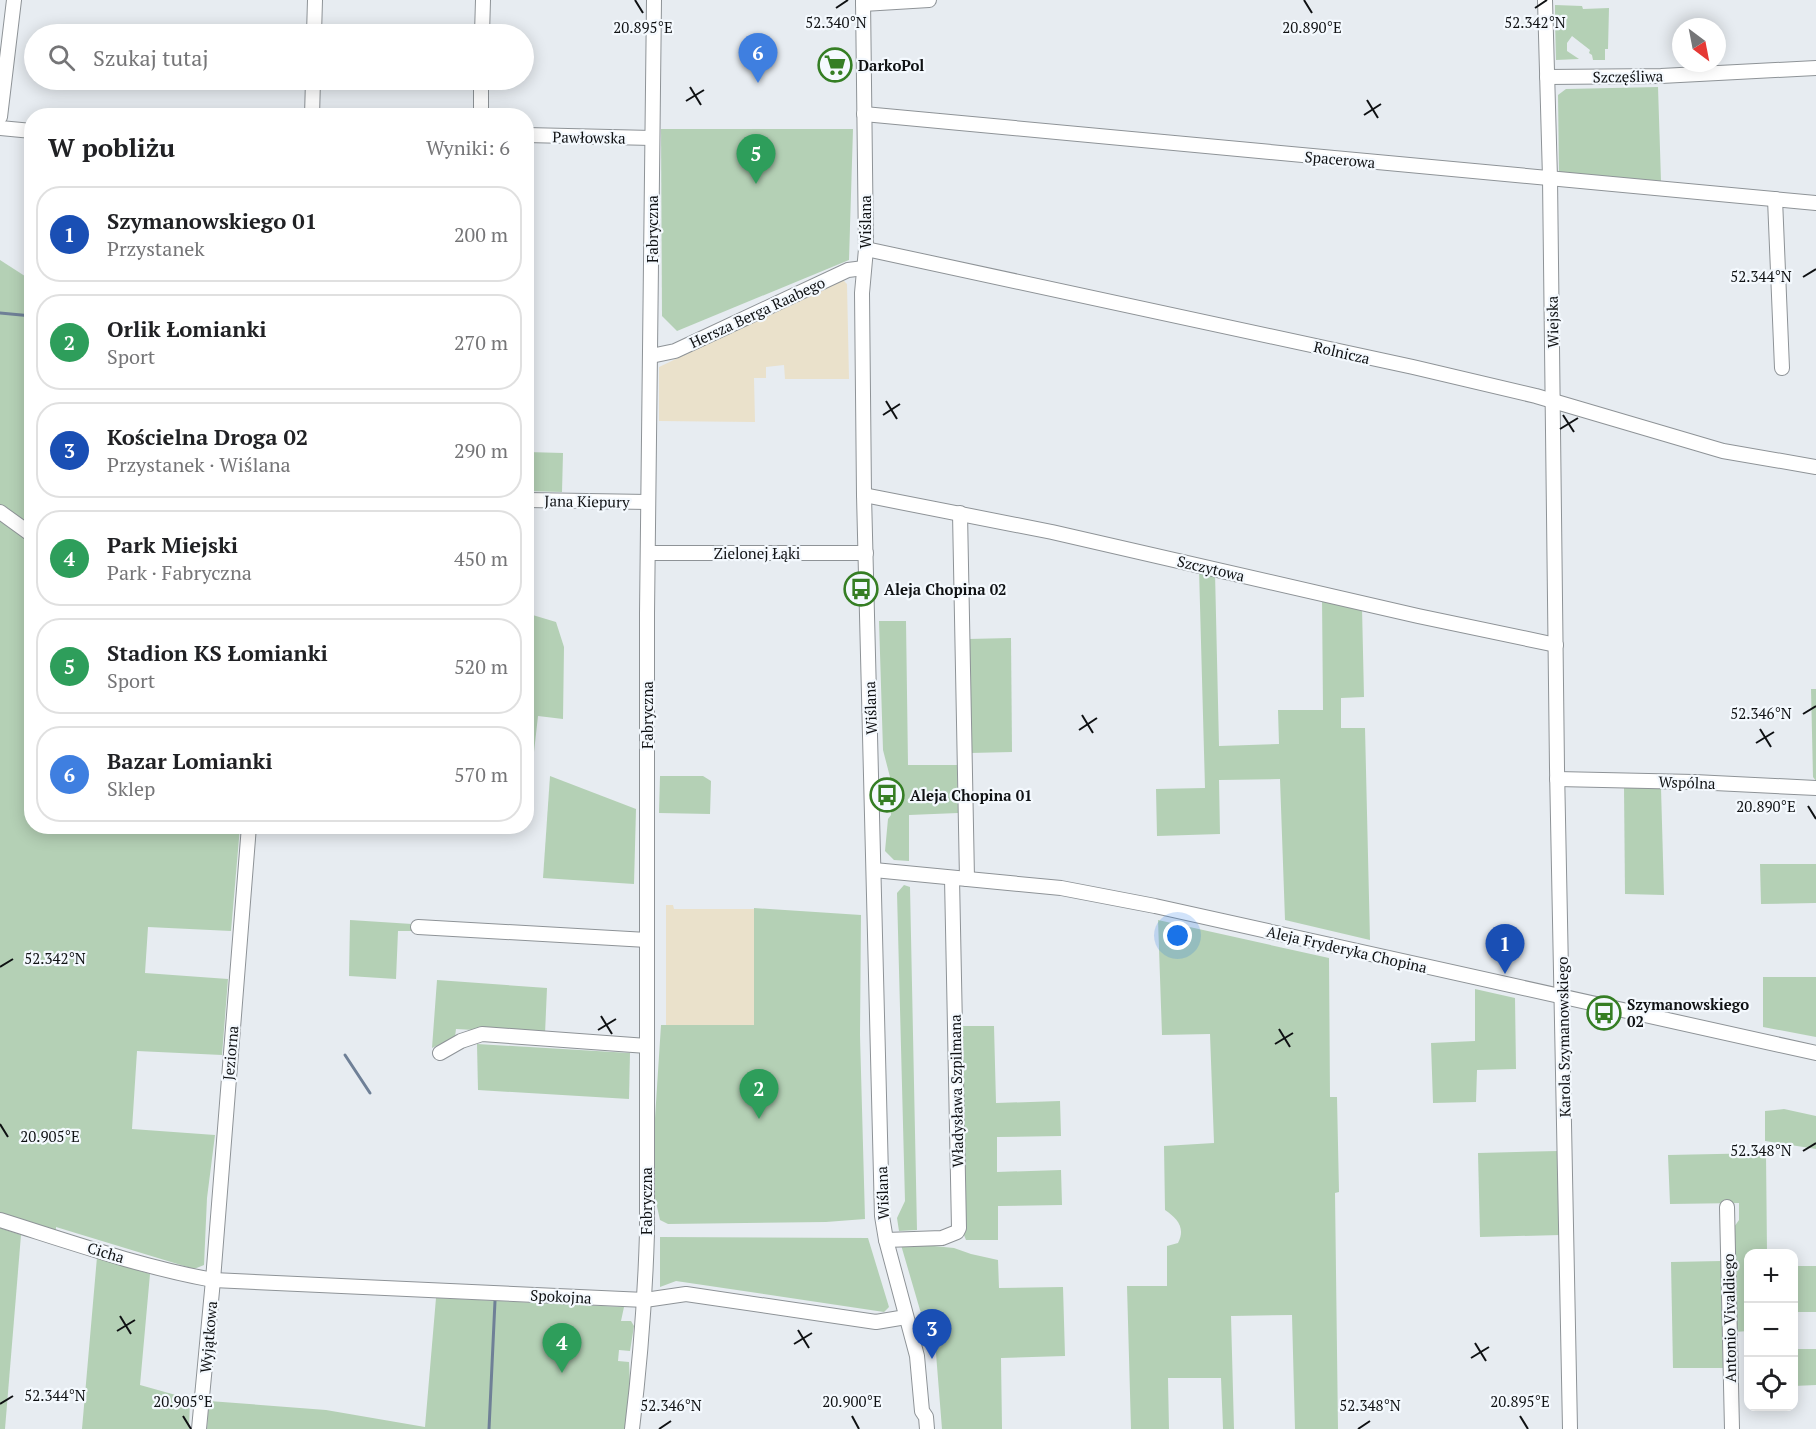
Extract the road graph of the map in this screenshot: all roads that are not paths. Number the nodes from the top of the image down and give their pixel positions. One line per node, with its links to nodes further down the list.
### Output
1 (14, 0): 17 (street)
2 (315, 0): 8 (street)
3 (483, 0): 9 (street)
4 (654, 0): 21 (street, Fabryczna)
5 (928, 0): 7 (street)
6 (1545, 0): 11 (street, Wiejska)
7 (863, 2): 16 (street, Wiślana)
8 (314, 24)
9 (482, 24)
10 (1816, 68): 11 (street, Szczęśliwa)
11 (1547, 77): 22 (street, Wiejska)
12 (313, 90): 14 (street)
13 (481, 90): 15 (street)
14 (312, 108)
15 (481, 108)
16 (864, 114): 22 (street, Spacerowa); 25 (street, Wiślana)
17 (0, 117)
18 (0, 128): 19 (street)
19 (24, 130)
20 (534, 135): 21 (street, Pawłowska)
21 (652, 138): 27 (street, Fabryczna)
22 (1550, 178): 23 (street, Spacerowa); 29 (street, Wiejska)
23 (1775, 199): 24 (street, Spacerowa); 28 (street)
24 (1816, 203)
25 (866, 249): 26 (street, Wiślana); 29 (street, Rolnicza)
26 (864, 268): 27 (street, Hersza Berga Raabego); 31 (street, Wiślana)
27 (651, 356): 33 (street, Fabryczna)
28 (1782, 368)
29 (1552, 400): 30 (street, Rolnicza); 39 (street, Wiejska)
30 (1816, 467)
31 (864, 495): 35 (street, Szczytowa); 38 (street, Wiślana)
32 (534, 500): 33 (street, Jana Kiepury)
33 (648, 502): 37 (street, Fabryczna)
34 (0, 512): 36 (street)
35 (960, 513): 39 (street, Szczytowa); 45 (street)
36 (24, 529)
37 (648, 553): 38 (street, Zielonej Łąki); 47 (street, Fabryczna)
38 (866, 553): 43 (street, Wiślana)
39 (1556, 645): 40 (street, Karola Szymanowskiego)
40 (1557, 779): 41 (street, Wspólna); 48 (street, Karola Szymanowskiego)
41 (1816, 789)
42 (248, 834): 55 (street, Jeziorna)
43 (874, 870): 44 (street, Aleja Fryderyka Chopina); 54 (street, Wiślana)
44 (951, 878): 45 (street, Aleja Fryderyka Chopina); 54 (street, Władysława Szpilmana)
45 (967, 879): 48 (street, Aleja Fryderyka Chopina)
46 (418, 927): 47 (street)
47 (647, 940): 49 (street, Fabryczna)
48 (1563, 996): 51 (street, Aleja Fryderyka Chopina); 63 (street, Karola Szymanowskiego)
49 (646, 1047): 50 (street); 56 (street, Fabryczna)
50 (440, 1053)
51 (1816, 1053)
52 (1727, 1207): 64 (street, Antonio Vivaldiego)
53 (0, 1221): 55 (street, Cicha)
54 (886, 1240): 57 (street, Wiślana)
55 (213, 1281): 56 (street, Spokojna); 59 (street, Wyjątkowa)
56 (645, 1300): 57 (street, Spokojna); 60 (street, Fabryczna)
57 (906, 1317): 58 (street, Wiślana)
58 (922, 1410): 61 (street, Wiślana); 62 (street, Wiślana)
59 (199, 1429)
60 (632, 1429)
61 (919, 1429)
62 (927, 1429)
63 (1570, 1429)
64 (1732, 1429)

